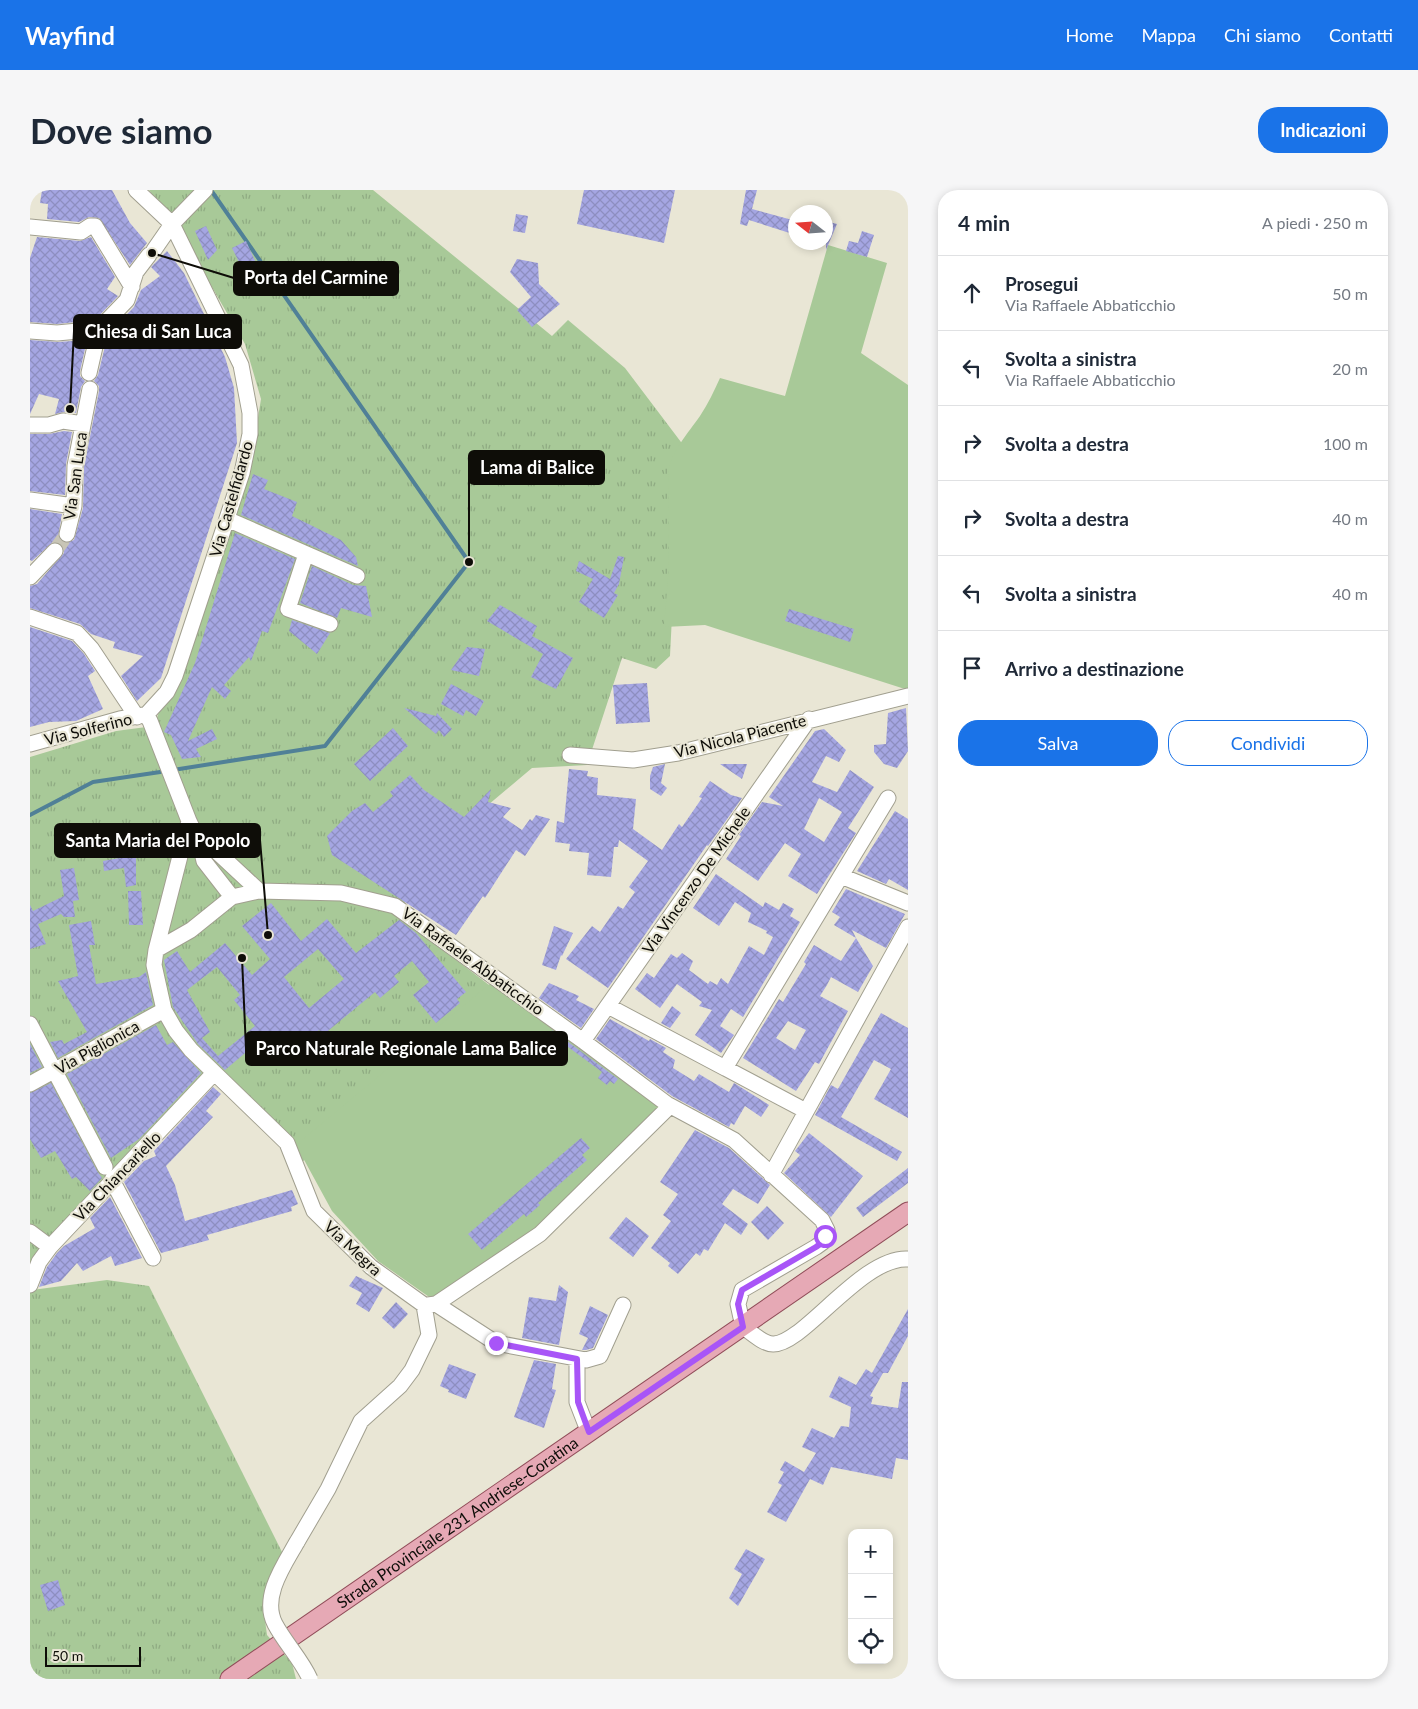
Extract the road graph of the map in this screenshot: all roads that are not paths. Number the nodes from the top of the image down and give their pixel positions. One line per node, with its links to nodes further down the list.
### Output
1 (136, 190): 3 (street)
2 (205, 190): 3 (street)
3 (172, 224): 5 (street); 14 (street, Via Castelfidardo)
4 (36, 227): 5 (street)
5 (130, 293): 6 (street)
6 (99, 330): 7 (street); 8 (street)
7 (30, 331)
8 (89, 373)
9 (90, 390): 11 (street, Via San Luca)
10 (30, 424): 11 (street)
11 (83, 424): 13 (street, Via San Luca)
12 (30, 500): 13 (street)
13 (74, 506): 15 (street, Via San Luca)
14 (227, 519): 17 (street); 23 (street, Via Castelfidardo)
15 (67, 534)
16 (55, 551): 19 (street)
17 (306, 554): 18 (street); 21 (street)
18 (357, 576)
19 (30, 577)
20 (30, 617): 23 (street)
21 (330, 624)
22 (908, 696): 24 (street, Via Nicola Piacente)
23 (144, 718): 25 (street, Via Solferino); 28 (street)
24 (809, 719): 26 (street, Via Nicola Piacente); 36 (street, Via Vincenzo De Michele)
25 (30, 744)
26 (570, 755)
27 (888, 798): 30 (street)
28 (189, 822): 29 (street); 35 (street, Via Megra)
29 (200, 844): 31 (street); 32 (street)
30 (841, 876): 33 (street); 40 (street)
31 (259, 891): 32 (street, Via Raffaele Abbaticchio); 39 (street, Via Raffaele Abbaticchio)
32 (232, 897): 35 (street)
33 (908, 903)
34 (908, 927): 45 (street)
35 (156, 950): 37 (street, Via Megra)
36 (608, 1006): 39 (street, Via Vincenzo De Michele); 40 (street)
37 (164, 1010): 41 (street, Via Piglionica); 42 (street, Via Megra)
38 (30, 1024): 41 (street)
39 (584, 1040): 44 (street, Via Raffaele Abbaticchio)
40 (726, 1068): 45 (street)
41 (54, 1070): 43 (street, Via Piglionica); 46 (street)
42 (214, 1072): 46 (street, Via Chiancariello); 55 (street, Via Megra)
43 (30, 1084)
44 (670, 1106): 47 (street, Via Raffaele Abbaticchio); 55 (street)
45 (806, 1111): 47 (street)
46 (108, 1173): 50 (street, Via Chiancariello); 51 (street)
47 (771, 1175): 56 (street, Via Raffaele Abbaticchio)
48 (908, 1212): 56 (main road, Strada Provinciale 231 Andriese-Coratina)
49 (30, 1232): 50 (street)
50 (50, 1247): 53 (street, Via Chiancariello)
51 (153, 1258)
52 (908, 1259): 56 (street)
53 (30, 1285)
54 (623, 1304): 57 (street)
55 (430, 1305): 57 (street, Via Megra); 60 (street, bridge)
56 (743, 1327): 58 (main road, Strada Provinciale 231 Andriese-Coratina)
57 (577, 1359): 58 (street)
58 (589, 1432): 59 (main road, Strada Provinciale 231 Andriese-Coratina)
59 (230, 1679)
60 (310, 1679)

